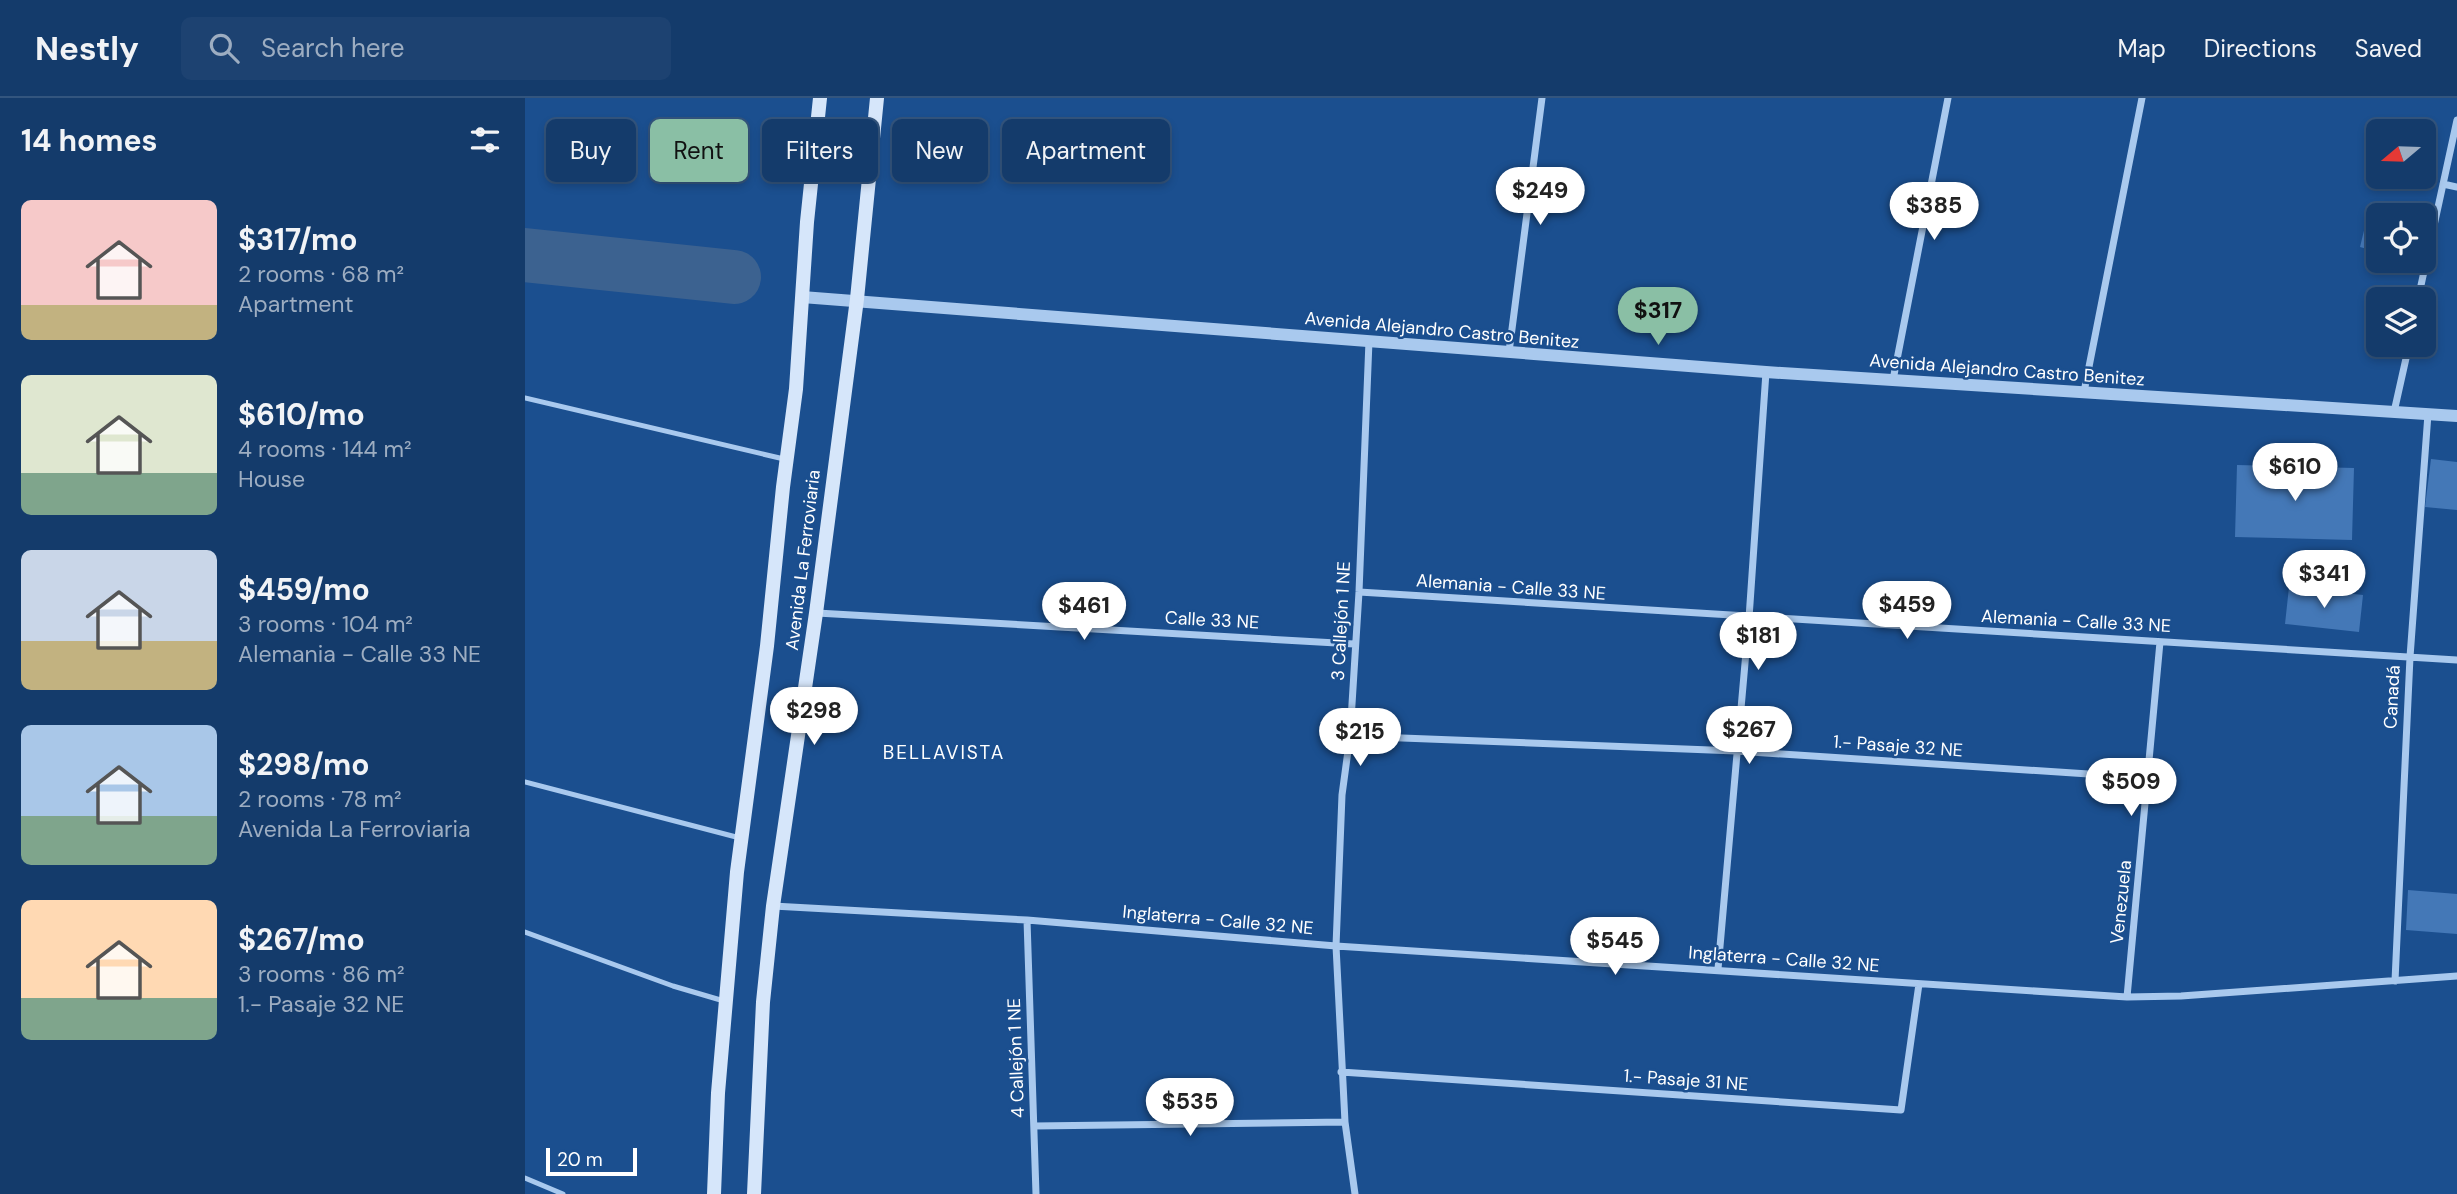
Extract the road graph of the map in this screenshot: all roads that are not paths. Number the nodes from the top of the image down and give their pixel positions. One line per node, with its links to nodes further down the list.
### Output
1 (820, 98): 10 (main road, Avenida La Ferroviaria)
2 (877, 98): 11 (main road, Avenida La Ferroviaria)
3 (1542, 98): 13 (street)
4 (1948, 98): 16 (street)
5 (2142, 98): 17 (street)
6 (2457, 120): 7 (street)
7 (2443, 184): 8 (street); 9 (street)
8 (2457, 187)
9 (2422, 287)
10 (802, 297): 11 (street, Avenida Alejandro Castro Benitez); 22 (main road, Avenida La Ferroviaria)
11 (857, 299): 12 (street, Avenida Alejandro Castro Benitez); 24 (main road, Avenida La Ferroviaria)
12 (1369, 341): 13 (street, Avenida Alejandro Castro Benitez); 23 (street, 3 Callejón 1 NE)
13 (1509, 353): 15 (street, Avenida Alejandro Castro Benitez)
14 (2406, 357): 19 (street)
15 (1766, 372): 16 (street, Avenida Alejandro Castro Benitez); 25 (street)
16 (1893, 380): 17 (street, Avenida Alejandro Castro Benitez)
17 (2084, 392): 19 (street, Avenida Alejandro Castro Benitez)
18 (525, 398): 22 (lane)
19 (2394, 412): 20 (street, Avenida Alejandro Castro Benitez)
20 (2428, 414): 21 (street, Avenida Alejandro Castro Benitez); 28 (street, Canadá)
21 (2457, 416)
22 (787, 460): 34 (main road, Avenida La Ferroviaria)
23 (1359, 592): 25 (street, Alemania - Calle 33 NE); 27 (street, 3 Callejón 1 NE)
24 (816, 612): 27 (street, Calle 33 NE); 35 (main road, Avenida La Ferroviaria)
25 (1749, 618): 26 (street, Alemania - Calle 33 NE); 31 (street)
26 (2160, 642): 28 (street, Alemania - Calle 33 NE); 32 (street, Venezuela)
27 (1354, 644): 30 (street, 3 Callejón 1 NE)
28 (2410, 657): 29 (street, Alemania - Calle 33 NE); 41 (street, Canadá)
29 (2457, 660)
30 (1350, 736): 31 (street, 1.- Pasaje 32 NE); 38 (street, 3 Callejón 1 NE)
31 (1736, 751): 32 (street, 1.- Pasaje 32 NE); 39 (street)
32 (2149, 778): 43 (street, Venezuela)
33 (525, 782): 34 (lane)
34 (743, 839): 44 (main road, Avenida La Ferroviaria)
35 (773, 906): 36 (street, Inglaterra - Calle 32 NE); 51 (main road, Avenida La Ferroviaria)
36 (1027, 920): 38 (street, Inglaterra - Calle 32 NE); 47 (street, 4 Callejón 1 NE)
37 (525, 932): 44 (lane)
38 (1336, 946): 39 (street, Inglaterra - Calle 32 NE); 45 (street, 3 Callejón 1 NE)
39 (1718, 969): 42 (street, Inglaterra - Calle 32 NE)
40 (2457, 976): 41 (street, Inglaterra - Calle 32 NE)
41 (2395, 981): 43 (street, Inglaterra - Calle 32 NE)
42 (1919, 984): 43 (street, Inglaterra - Calle 32 NE); 45 (street, 1.- Pasaje 31 NE)
43 (2127, 997)
44 (726, 1002): 50 (main road, Avenida La Ferroviaria)
45 (1341, 1072): 46 (street, 3 Callejón 1 NE)
46 (1345, 1122): 47 (street); 53 (street, 3 Callejón 1 NE)
47 (1034, 1126): 52 (street, 4 Callejón 1 NE)
48 (525, 1178): 49 (lane)
49 (563, 1194)
50 (714, 1194)
51 (754, 1194)
52 (1037, 1194)
53 (1355, 1194)

